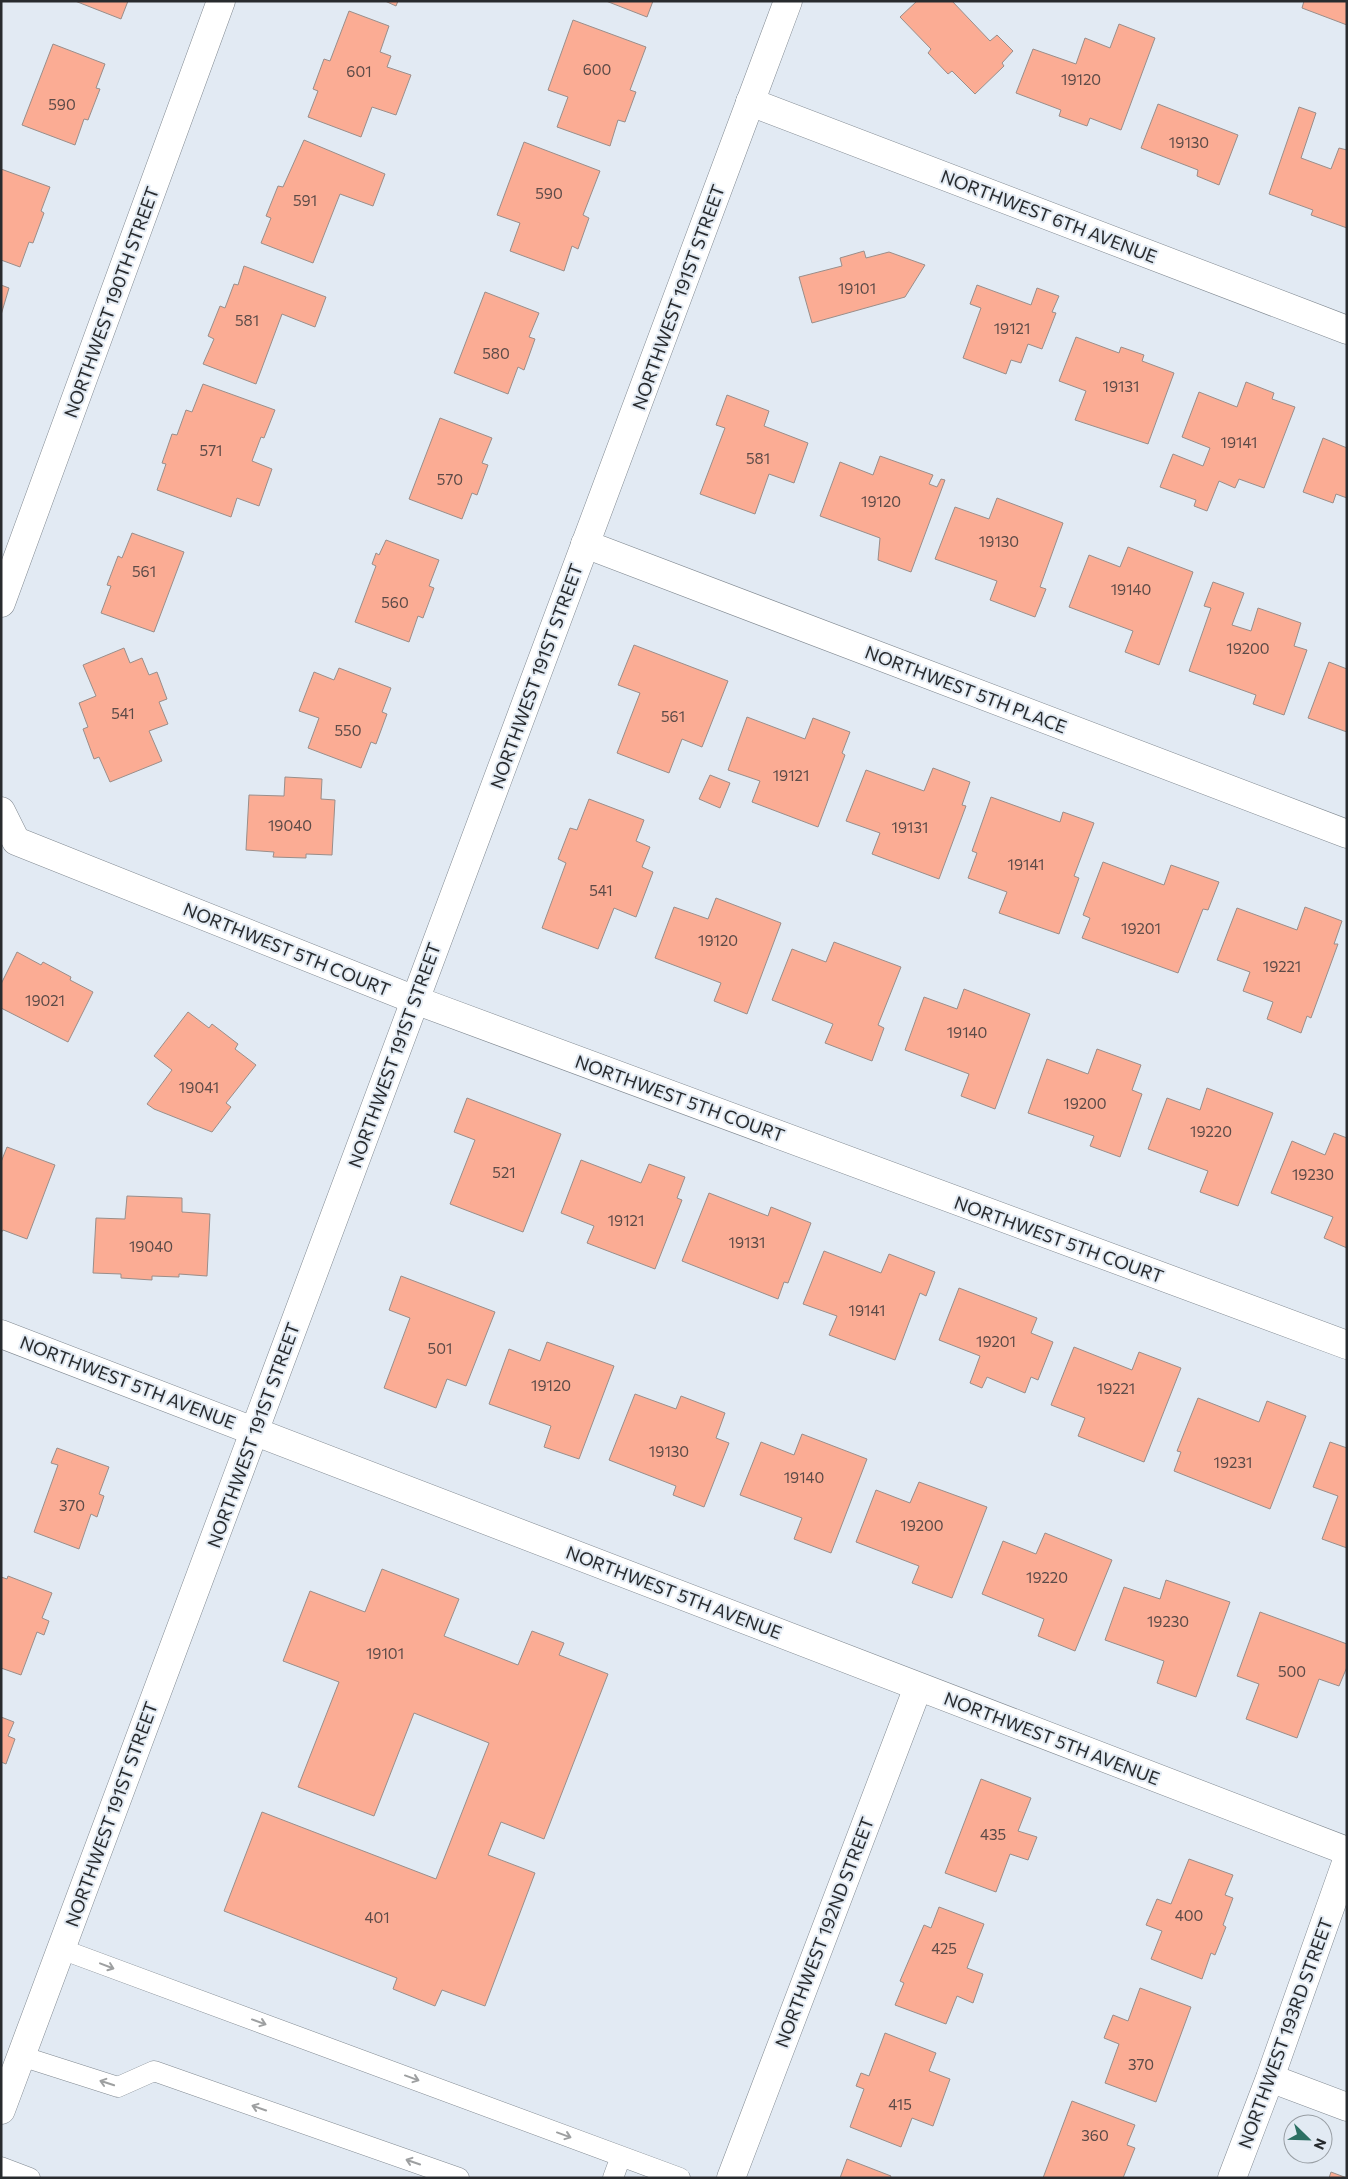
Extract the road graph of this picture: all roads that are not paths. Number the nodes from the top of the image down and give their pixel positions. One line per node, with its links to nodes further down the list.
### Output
1 (221, 1): 6 (street, NORTHWEST 190TH STREET)
2 (788, 1): 3 (street, NORTHWEST 191ST STREET)
3 (750, 102): 4 (street, NORTHWEST 6TH AVENUE); 5 (street, NORTHWEST 191ST STREET)
4 (1347, 330)
5 (585, 544): 8 (street, NORTHWEST 5TH PLACE); 9 (street, NORTHWEST 191ST STREET)
6 (1, 603)
7 (1, 811): 9 (street, NORTHWEST 5TH COURT)
8 (1347, 834)
9 (415, 1000): 11 (street, NORTHWEST 5TH COURT); 12 (street, NORTHWEST 191ST STREET)
10 (1, 1334): 12 (street, NORTHWEST 5TH AVENUE)
11 (1347, 1345)
12 (254, 1430): 13 (street, NORTHWEST 5TH AVENUE); 16 (street, NORTHWEST 191ST STREET)
13 (918, 1687): 14 (street, NORTHWEST 5TH AVENUE); 27 (street, NORTHWEST 192ND STREET)
14 (1347, 1851)
15 (1347, 1860): 18 (street, NORTHWEST 193RD STREET)
16 (61, 1949): 17 (street, NORTHWEST 191ST STREET); 21 (lane, one-way to 21)
17 (21, 2056): 20 (street, NORTHWEST 191ST STREET); 24 (lane, one-way to 17)
18 (1270, 2078): 19 (street); 28 (street, NORTHWEST 193RD STREET)
19 (1347, 2107)
20 (1, 2110)
21 (621, 2156): 25 (lane); 26 (lane)
22 (1, 2167): 23 (lane)
23 (30, 2178)
24 (459, 2178)
25 (613, 2178)
26 (680, 2178)
27 (731, 2178)
28 (1232, 2178)

